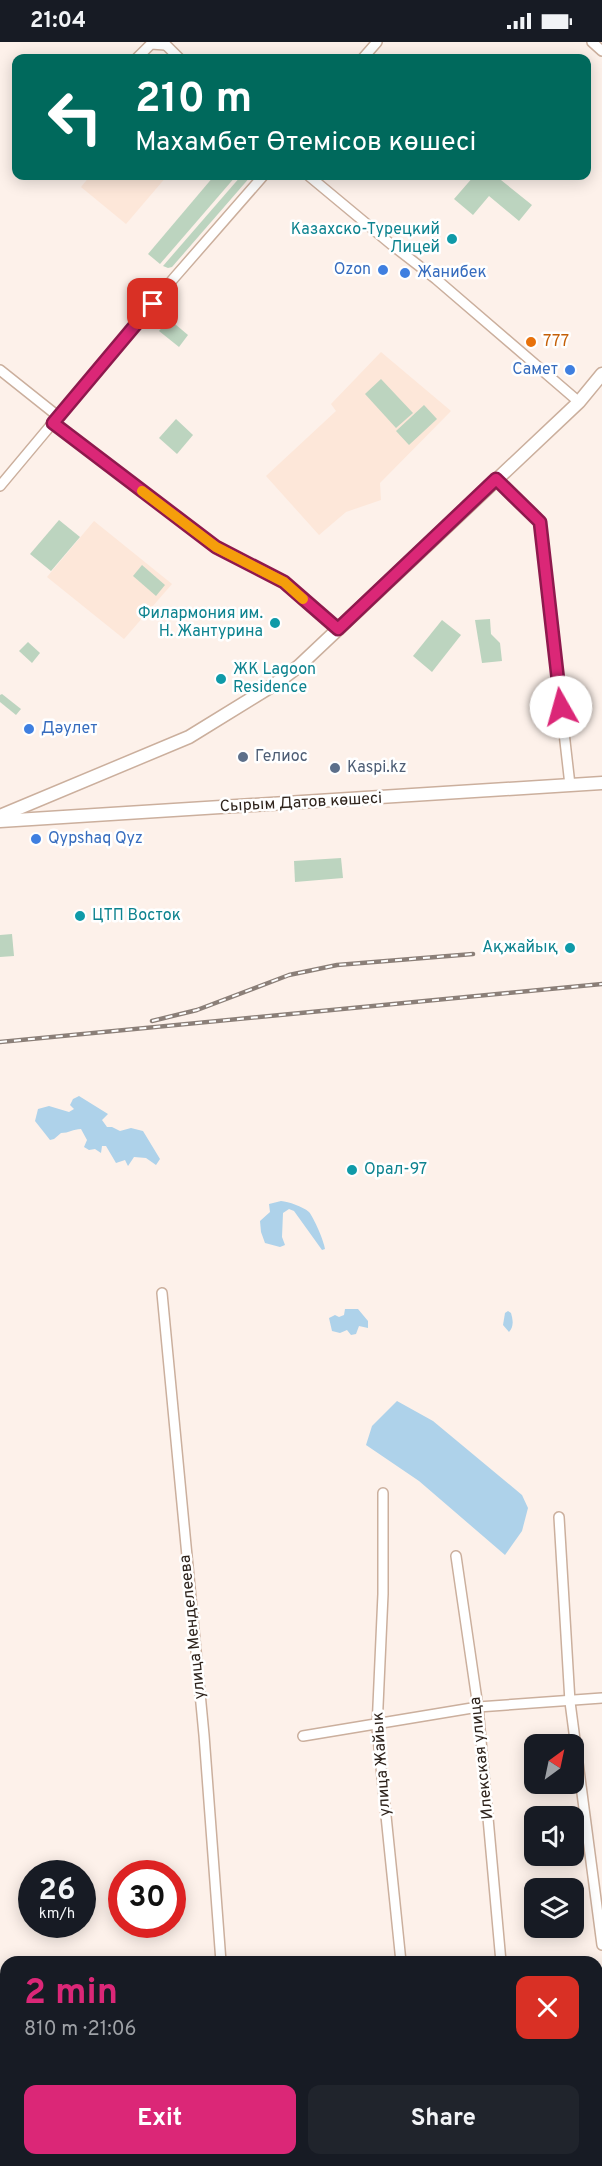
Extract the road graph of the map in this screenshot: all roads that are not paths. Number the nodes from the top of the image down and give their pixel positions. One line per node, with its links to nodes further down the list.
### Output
1 (377, 42): 7 (street)
2 (592, 42): 4 (street)
3 (164, 43): 5 (street); 6 (street)
4 (602, 51)
5 (141, 54)
6 (175, 54)
7 (366, 54)
8 (260, 180): 13 (street)
9 (314, 180): 12 (street)
10 (0, 370): 13 (street)
11 (602, 374): 12 (main road)
12 (579, 402): 14 (main road)
13 (56, 420): 15 (street); 16 (street)
14 (496, 479): 16 (main road); 18 (street)
15 (0, 486)
16 (338, 629): 19 (main road)
17 (602, 783): 18 (main road, Сырым Датов көшесі)
18 (570, 785): 20 (main road, Сырым Датов көшесі)
19 (0, 816)
20 (0, 821)
21 (162, 1293): 31 (street, улица Менделеева)
22 (384, 1493): 28 (street, улица Жайык)
23 (558, 1517): 26 (street)
24 (456, 1556): 27 (street, Илекская улица)
25 (602, 1698): 26 (street)
26 (570, 1702): 27 (street); 30 (street)
27 (478, 1707): 28 (street); 33 (street, Илекская улица)
28 (377, 1724): 29 (street); 32 (street, улица Жайык)
29 (303, 1736)
30 (602, 1945)
31 (220, 1956)
32 (400, 1956)
33 (500, 1956)

